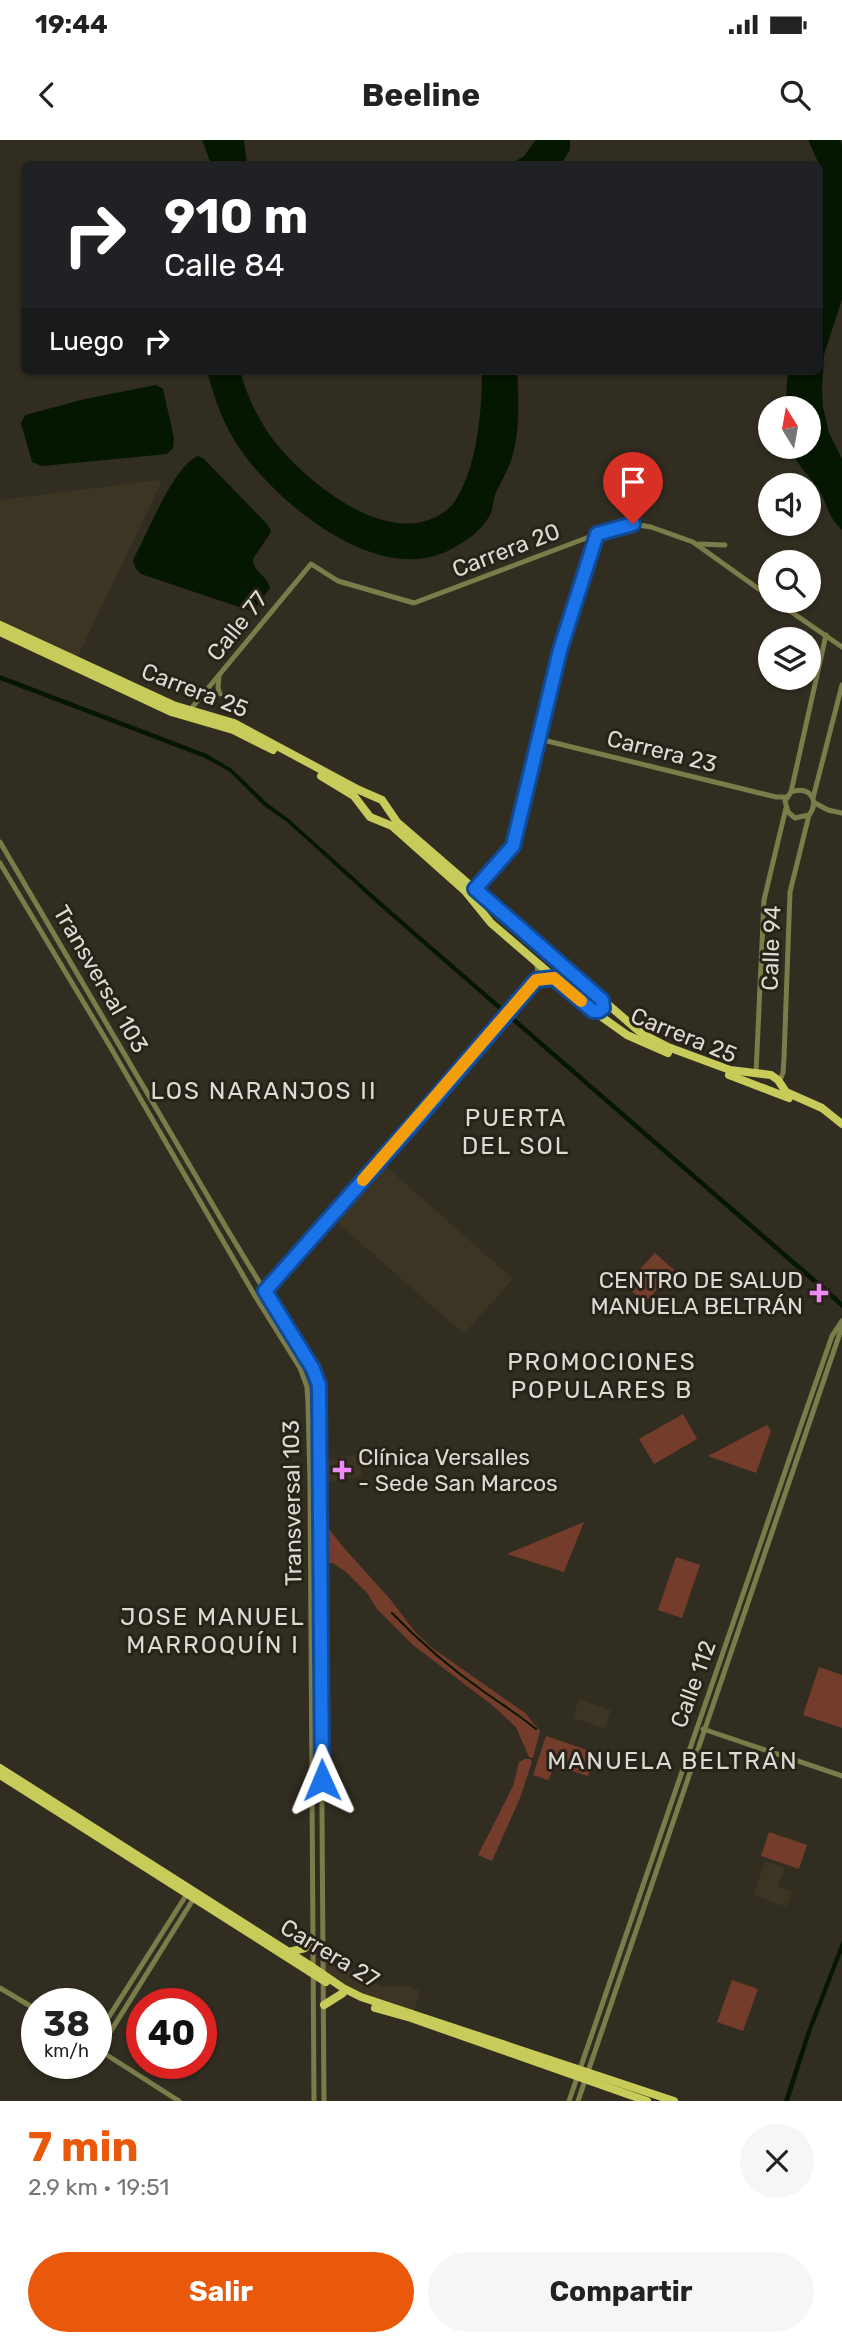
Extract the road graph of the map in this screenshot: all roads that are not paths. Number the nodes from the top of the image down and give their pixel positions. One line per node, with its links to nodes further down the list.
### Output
1 (597, 534): 2 (street, Carrera 20); 4 (street, Carrera 20); 15 (street)
2 (696, 544): 3 (street); 5 (street, Carrera 20)
3 (725, 545)
4 (311, 564): 11 (street, Calle 77)
5 (758, 588)
6 (793, 613): 9 (street)
7 (0, 625): 14 (main road, Carrera 25)
8 (0, 632): 20 (main road, Carrera 25)
9 (826, 635): 10 (street); 17 (street)
10 (842, 647)
11 (219, 676): 13 (street); 14 (street, Calle 77)
12 (842, 685): 19 (street)
13 (220, 694)
14 (190, 710): 16 (main road, Carrera 25)
15 (539, 739): 18 (street, Carrera 23); 29 (street)
16 (373, 794): 20 (main road); 23 (main road)
17 (789, 794): 18 (street, Carrera 23); 19 (street); 21 (street)
18 (776, 797): 21 (street)
19 (814, 800): 22 (street); 25 (street)
20 (362, 805): 26 (main road)
21 (785, 807): 25 (street); 41 (street, Calle 94)
22 (828, 810): 24 (street); 25 (street)
23 (389, 811): 26 (main road); 29 (main road, Carrera 25)
24 (842, 813)
25 (810, 814): 42 (street, Calle 94)
26 (382, 821): 31 (main road, Carrera 25)
27 (0, 842): 33 (street, Transversal 103)
28 (0, 863): 34 (street, Transversal 103)
29 (475, 889): 30 (main road, Carrera 25)
30 (510, 920): 31 (main road); 39 (main road, Carrera 25)
31 (500, 931): 32 (main road, Carrera 25)
32 (535, 962): 36 (main road, Carrera 25); 38 (street)
33 (74, 967): 34 (street); 35 (street, Transversal 103)
34 (64, 971): 37 (street, Transversal 103)
35 (78, 974): 37 (street); 47 (street, Transversal 103)
36 (554, 978): 38 (street); 40 (main road, Carrera 25)
37 (69, 980): 48 (street, Transversal 103)
38 (536, 980): 51 (street)
39 (601, 998): 40 (main road); 41 (main road, Carrera 25)
40 (592, 1010): 43 (main road, Carrera 25)
41 (756, 1074): 42 (main road, Carrera 25); 43 (main road)
42 (780, 1084): 44 (main road); 45 (main road)
43 (756, 1085): 44 (main road, Carrera 25)
44 (769, 1091): 46 (main road)
45 (842, 1124)
46 (842, 1131)
47 (235, 1242): 48 (street); 49 (street, Transversal 103)
48 (227, 1248): 50 (street, Transversal 103)
49 (248, 1264): 50 (street); 51 (street, Transversal 103)
50 (239, 1269): 55 (street, Transversal 103)
51 (265, 1291): 54 (street, Transversal 103)
52 (842, 1321): 58 (street, Calle 112)
53 (842, 1327): 58 (street, Calle 112)
54 (319, 1464): 55 (street); 56 (street, Transversal 103)
55 (309, 1465): 57 (street, Transversal 103)
56 (319, 1479): 57 (street); 60 (street, Transversal 103)
57 (310, 1482): 59 (street, Transversal 103)
58 (701, 1728): 65 (street); 80 (street, Calle 112)
59 (311, 1748): 60 (street); 61 (street, Transversal 103)
60 (321, 1748): 62 (street, Transversal 103)
61 (312, 1764): 62 (street); 67 (street, Transversal 103)
62 (321, 1764): 70 (street, Transversal 103)
63 (0, 1768): 68 (main road, Carrera 27)
64 (0, 1775): 66 (main road, Carrera 27)
65 (842, 1776)
66 (189, 1898): 69 (main road, Carrera 27); 77 (street); 78 (street)
67 (313, 1940): 68 (main road); 69 (street, Transversal 103)
68 (289, 1952): 69 (main road, Carrera 27)
69 (314, 1970): 70 (main road, Carrera 27); 74 (street, Transversal 103)
70 (324, 1977): 72 (main road, Carrera 27); 73 (street, Transversal 103); 80 (main road, Carrera 27)
71 (0, 1988): 75 (street)
72 (343, 1993): 76 (main road); 80 (main road, Carrera 27)
73 (324, 1994): 74 (street); 76 (street, Transversal 103)
74 (314, 1995): 82 (street, Transversal 103)
75 (21, 2000)
76 (324, 2005): 83 (street, Transversal 103)
77 (112, 2013)
78 (112, 2026)
79 (112, 2058): 81 (street)
80 (583, 2074): 84 (street, Calle 112); 85 (street, Calle 112); 86 (main road, Carrera 27); 87 (main road, Carrera 27)
81 (179, 2101)
82 (314, 2101)
83 (324, 2101)
84 (569, 2101)
85 (578, 2101)
86 (647, 2101)
87 (674, 2101)

